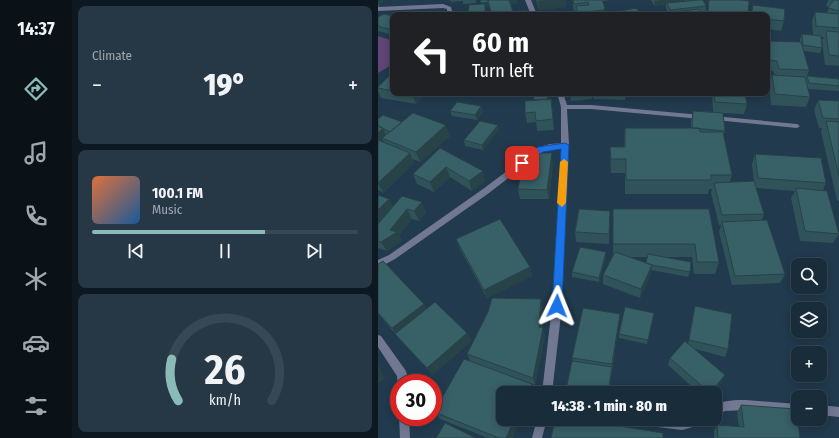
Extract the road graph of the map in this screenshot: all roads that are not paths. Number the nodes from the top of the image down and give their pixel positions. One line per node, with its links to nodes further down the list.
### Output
1 (528, 0): 4 (street)
2 (378, 9): 3 (street)
3 (450, 12)
4 (533, 12)
5 (561, 96): 6 (street)
6 (564, 107): 7 (street); 8 (street)
7 (797, 126)
8 (565, 145): 9 (street); 12 (street)
9 (378, 264)
10 (378, 339): 11 (street)
11 (401, 374)
12 (548, 386)
13 (722, 407): 14 (street)
14 (791, 408)
15 (827, 411): 16 (street)
16 (839, 412)
17 (404, 426): 19 (street)
18 (540, 426): 20 (street)
19 (404, 438)
20 (537, 438)

